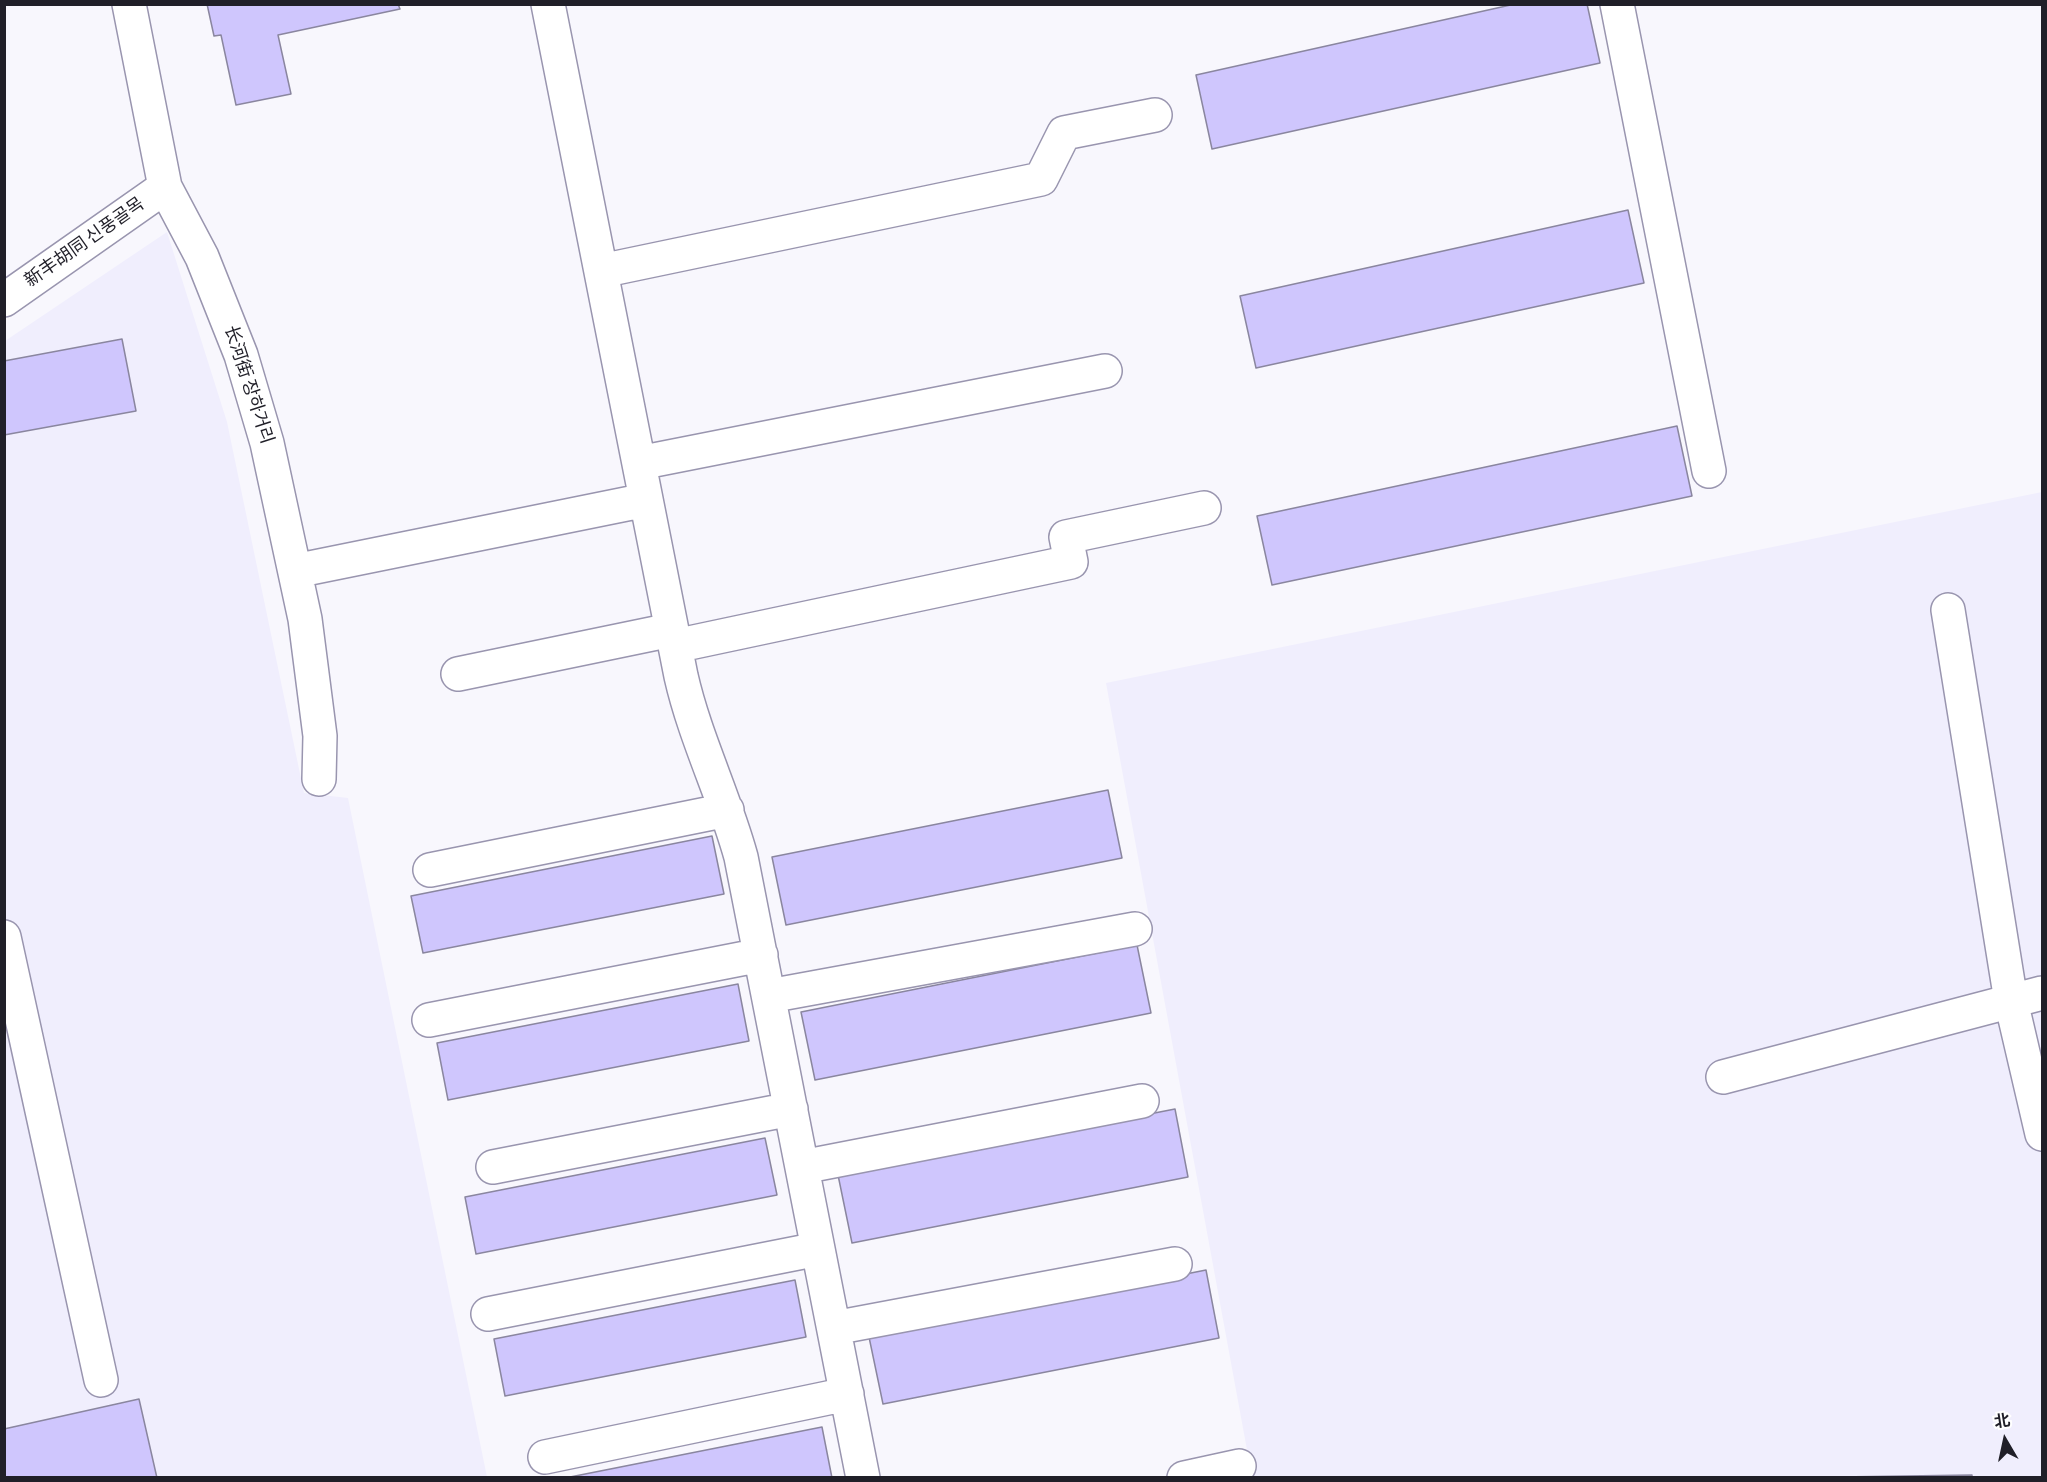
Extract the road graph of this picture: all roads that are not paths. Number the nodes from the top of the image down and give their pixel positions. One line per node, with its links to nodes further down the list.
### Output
1 (129, 4): 5 (street, 长河街 장하거리)
2 (548, 4): 6 (street)
3 (1617, 4): 10 (street)
4 (1155, 115): 6 (street)
5 (165, 187): 7 (street, 新丰胡同 신풍골목); 13 (street, 长河街 장하거리)
6 (601, 272): 9 (street)
7 (4, 300)
8 (1105, 371): 9 (street)
9 (639, 463): 11 (street)
10 (1709, 471)
11 (646, 500): 13 (street); 15 (street)
12 (1204, 508): 15 (street)
13 (295, 571): 17 (street, 长河街 장하거리)
14 (1947, 610): 25 (street)
15 (673, 638): 16 (street); 18 (street)
16 (458, 674)
17 (319, 779)
18 (727, 810): 19 (street); 22 (street)
19 (430, 870)
20 (1135, 929): 24 (street)
21 (4, 938): 37 (street)
22 (761, 955): 24 (street); 26 (street)
23 (2043, 993): 25 (street)
24 (769, 996): 29 (street)
25 (2011, 1001): 27 (street); 30 (street)
26 (429, 1020)
27 (1723, 1077)
28 (1142, 1101): 32 (street)
29 (791, 1109): 31 (street); 32 (street)
30 (2043, 1134)
31 (493, 1167)
32 (802, 1167): 33 (street)
33 (818, 1249): 35 (street); 36 (street)
34 (1174, 1264): 36 (street)
35 (488, 1314)
36 (834, 1328): 38 (street)
37 (101, 1380)
38 (847, 1395): 39 (street); 41 (street)
39 (545, 1457)
40 (1239, 1466): 42 (street)
41 (863, 1478)
42 (1184, 1478)

